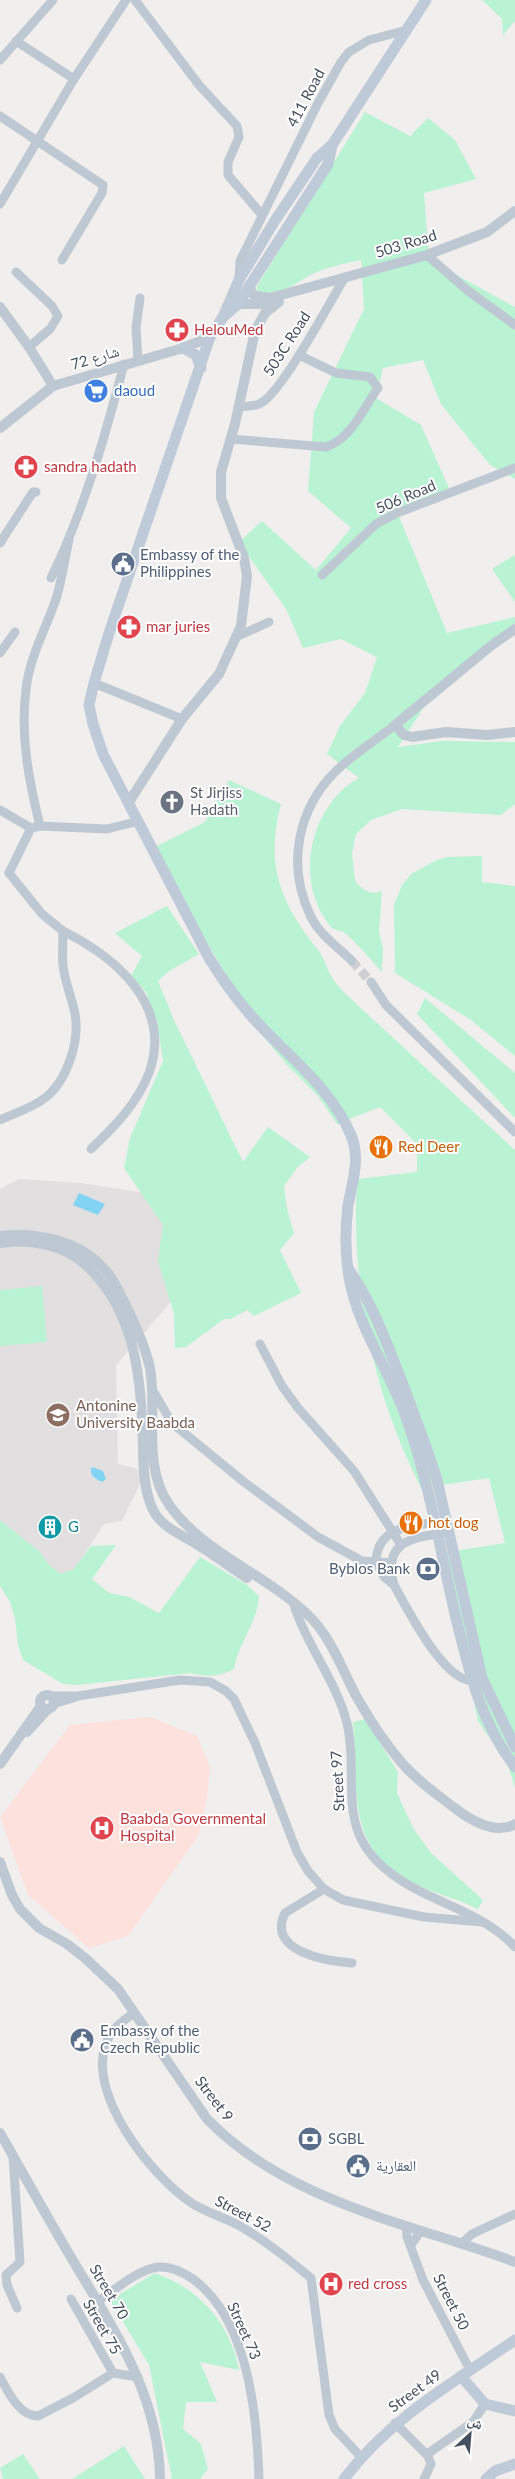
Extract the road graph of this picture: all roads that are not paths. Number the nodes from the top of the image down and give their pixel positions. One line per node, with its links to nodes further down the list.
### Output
1 (54, 0): 6 (street)
2 (126, 0): 8 (street)
3 (135, 0): 14 (street)
4 (426, 0): 5 (main road)
5 (407, 30): 11 (main road); 14 (street, 411 Road)
6 (16, 41): 7 (street); 8 (street)
7 (0, 60)
8 (74, 79): 10 (street)
9 (0, 116): 10 (street)
10 (38, 143): 12 (street); 16 (street)
11 (332, 146): 19 (main road); 20 (main road)
12 (0, 204)
13 (515, 211): 15 (street, 503 Road)
14 (262, 215): 19 (street, 411 Road)
15 (427, 256): 18 (street, 503 Road); 27 (street)
16 (62, 260)
17 (16, 272): 29 (street)
18 (345, 277): 21 (street, 503 Road); 31 (street, 503C Road)
19 (239, 280): 26 (main road)
20 (250, 284): 21 (street); 24 (main road)
21 (298, 291): 23 (street)
22 (140, 298): 32 (street)
23 (279, 302): 24 (street); 36 (street)
24 (238, 304): 26 (main road)
25 (0, 307): 29 (street)
26 (223, 317): 28 (main road)
27 (515, 325)
28 (210, 337): 30 (street, شارع 72); 34 (main road)
29 (29, 347): 35 (street)
30 (183, 348): 32 (street, شارع 72); 34 (main road)
31 (299, 355): 36 (street, 503C Road); 38 (street)
32 (138, 360): 33 (street, شارع 72)
33 (124, 364): 35 (street, شارع 72); 41 (street)
34 (201, 368): 50 (main road)
35 (53, 386): 37 (street, شارع 72)
36 (238, 407): 38 (street)
37 (0, 428)
38 (231, 439): 48 (street)
39 (515, 468): 43 (street, 506 Road)
40 (36, 492): 42 (street)
41 (69, 540): 44 (street); 57 (street)
42 (0, 543)
43 (322, 575)
44 (51, 578)
45 (269, 622): 48 (street)
46 (515, 629): 52 (street)
47 (15, 632): 49 (street)
48 (236, 637): 51 (street)
49 (0, 653)
50 (94, 683): 51 (street); 54 (main road)
51 (182, 719): 54 (street)
52 (395, 725): 53 (street); 60 (street)
53 (515, 732)
54 (129, 802): 56 (main road)
55 (0, 810): 57 (street)
56 (139, 821): 57 (street); 67 (main road)
57 (36, 827): 58 (street)
58 (5, 872): 59 (street)
59 (63, 931): 62 (street); 64 (street)
60 (352, 962)
61 (371, 982): 63 (street)
62 (0, 1120)
63 (515, 1132)
64 (91, 1149)
65 (0, 1236): 68 (street)
66 (0, 1243): 68 (street)
67 (347, 1268): 74 (main road); 75 (main road)
68 (113, 1290): 70 (street); 83 (street)
69 (260, 1344): 76 (street)
70 (151, 1388): 71 (street); 72 (street)
71 (152, 1423): 72 (street); 83 (street)
72 (172, 1423): 81 (street)
73 (416, 1525): 75 (street); 76 (street); 77 (street)
74 (447, 1527): 75 (street); 84 (main road)
75 (435, 1529): 77 (street); 84 (main road)
76 (392, 1531): 78 (street); 79 (street)
77 (419, 1538): 78 (street)
78 (401, 1545): 80 (street)
79 (378, 1548): 80 (street); 81 (street)
80 (392, 1559): 81 (street); 82 (street)
81 (376, 1563): 82 (street)
82 (394, 1585): 84 (street)
83 (294, 1606): 89 (street); 92 (street, Street 97)
84 (477, 1680): 86 (main road); 88 (main road)
85 (48, 1704): 87 (street); 91 (street)
86 (515, 1748)
87 (0, 1764)
88 (515, 1767)
89 (515, 1824)
90 (0, 1862): 95 (street, Street 9)
91 (324, 1889): 92 (street); 94 (street)
92 (482, 1922): 93 (street, Street 97)
93 (515, 1946)
94 (352, 1963)
95 (134, 2013): 99 (street, Street 9); 116 (street, Street 52)
96 (0, 2133): 97 (street, Street 70)
97 (13, 2155): 105 (street, Street 70); 106 (street)
98 (515, 2214): 101 (street)
99 (406, 2227): 100 (street, Street 9); 102 (street, Street 50)
100 (420, 2232): 101 (street, Street 9); 102 (street)
101 (461, 2244): 103 (street, Street 9)
102 (411, 2245): 109 (street, Street 50)
103 (515, 2262)
104 (71, 2299): 108 (street, Street 75)
105 (98, 2301): 111 (street, Street 70); 119 (street, Street 73)
106 (17, 2308)
107 (515, 2340): 109 (main road, Street 49)
108 (113, 2373): 110 (street); 111 (street, Street 75)
109 (466, 2373): 112 (main road, Street 50); 114 (main road, Street 49)
110 (0, 2376)
111 (138, 2377): 118 (street, Street 70)
112 (485, 2404): 113 (main road); 115 (street)
113 (515, 2412)
114 (396, 2423): 115 (street); 116 (main road, Street 49)
115 (428, 2456): 121 (street)
116 (361, 2457): 120 (main road, Street 49)
117 (515, 2464): 122 (main road)
118 (160, 2479)
119 (259, 2479)
120 (344, 2479)
121 (424, 2479)
122 (486, 2479)

